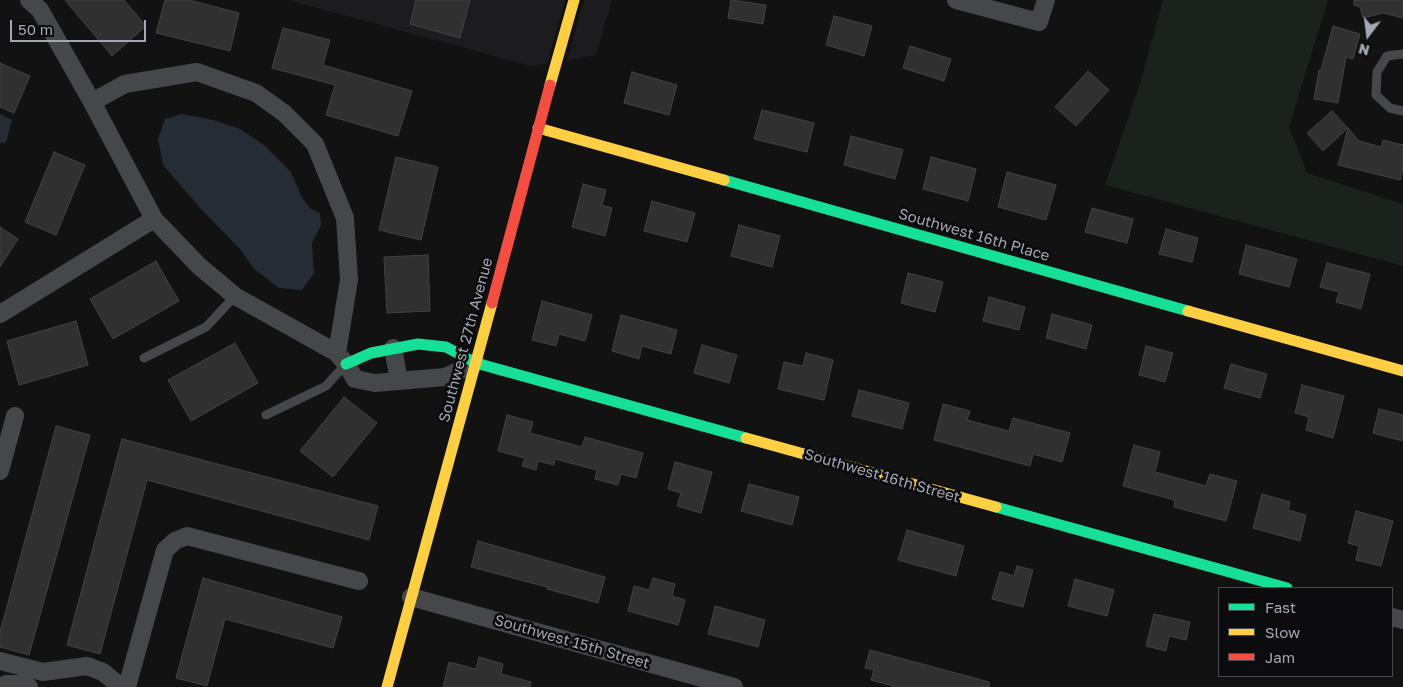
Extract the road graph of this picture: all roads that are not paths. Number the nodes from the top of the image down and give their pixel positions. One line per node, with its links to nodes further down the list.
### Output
1 (28, 0): 6 (street)
2 (574, 0): 8 (street, Southwest 27th Avenue)
3 (956, 0): 4 (street)
4 (1046, 0)
5 (1403, 54): 7 (lane)
6 (92, 102): 9 (street); 14 (street)
7 (1403, 111)
8 (538, 128): 15 (street, Southwest 27th Avenue); 16 (street, Southwest 16th Place)
9 (154, 219): 10 (street); 11 (street)
10 (235, 296): 13 (lane); 14 (street)
11 (0, 314)
12 (393, 348): 14 (street, Southwest 16th Street); 15 (street, Southwest 16th Street); 17 (street)
13 (144, 358)
14 (342, 358): 17 (street); 18 (lane)
15 (476, 363): 17 (street); 22 (street, Southwest 16th Street); 23 (street, Southwest 27th Avenue)
16 (1403, 371)
17 (399, 381)
18 (266, 415)
19 (15, 416): 20 (street)
20 (0, 471)
21 (359, 581): 28 (street)
22 (1283, 587)
23 (411, 597): 29 (street, Southwest 27th Avenue); 30 (street, Southwest 15th Street)
24 (0, 661): 27 (street)
25 (2, 687): 26 (street)
26 (29, 687)
27 (121, 687)
28 (127, 687)
29 (387, 687)
30 (734, 687)

